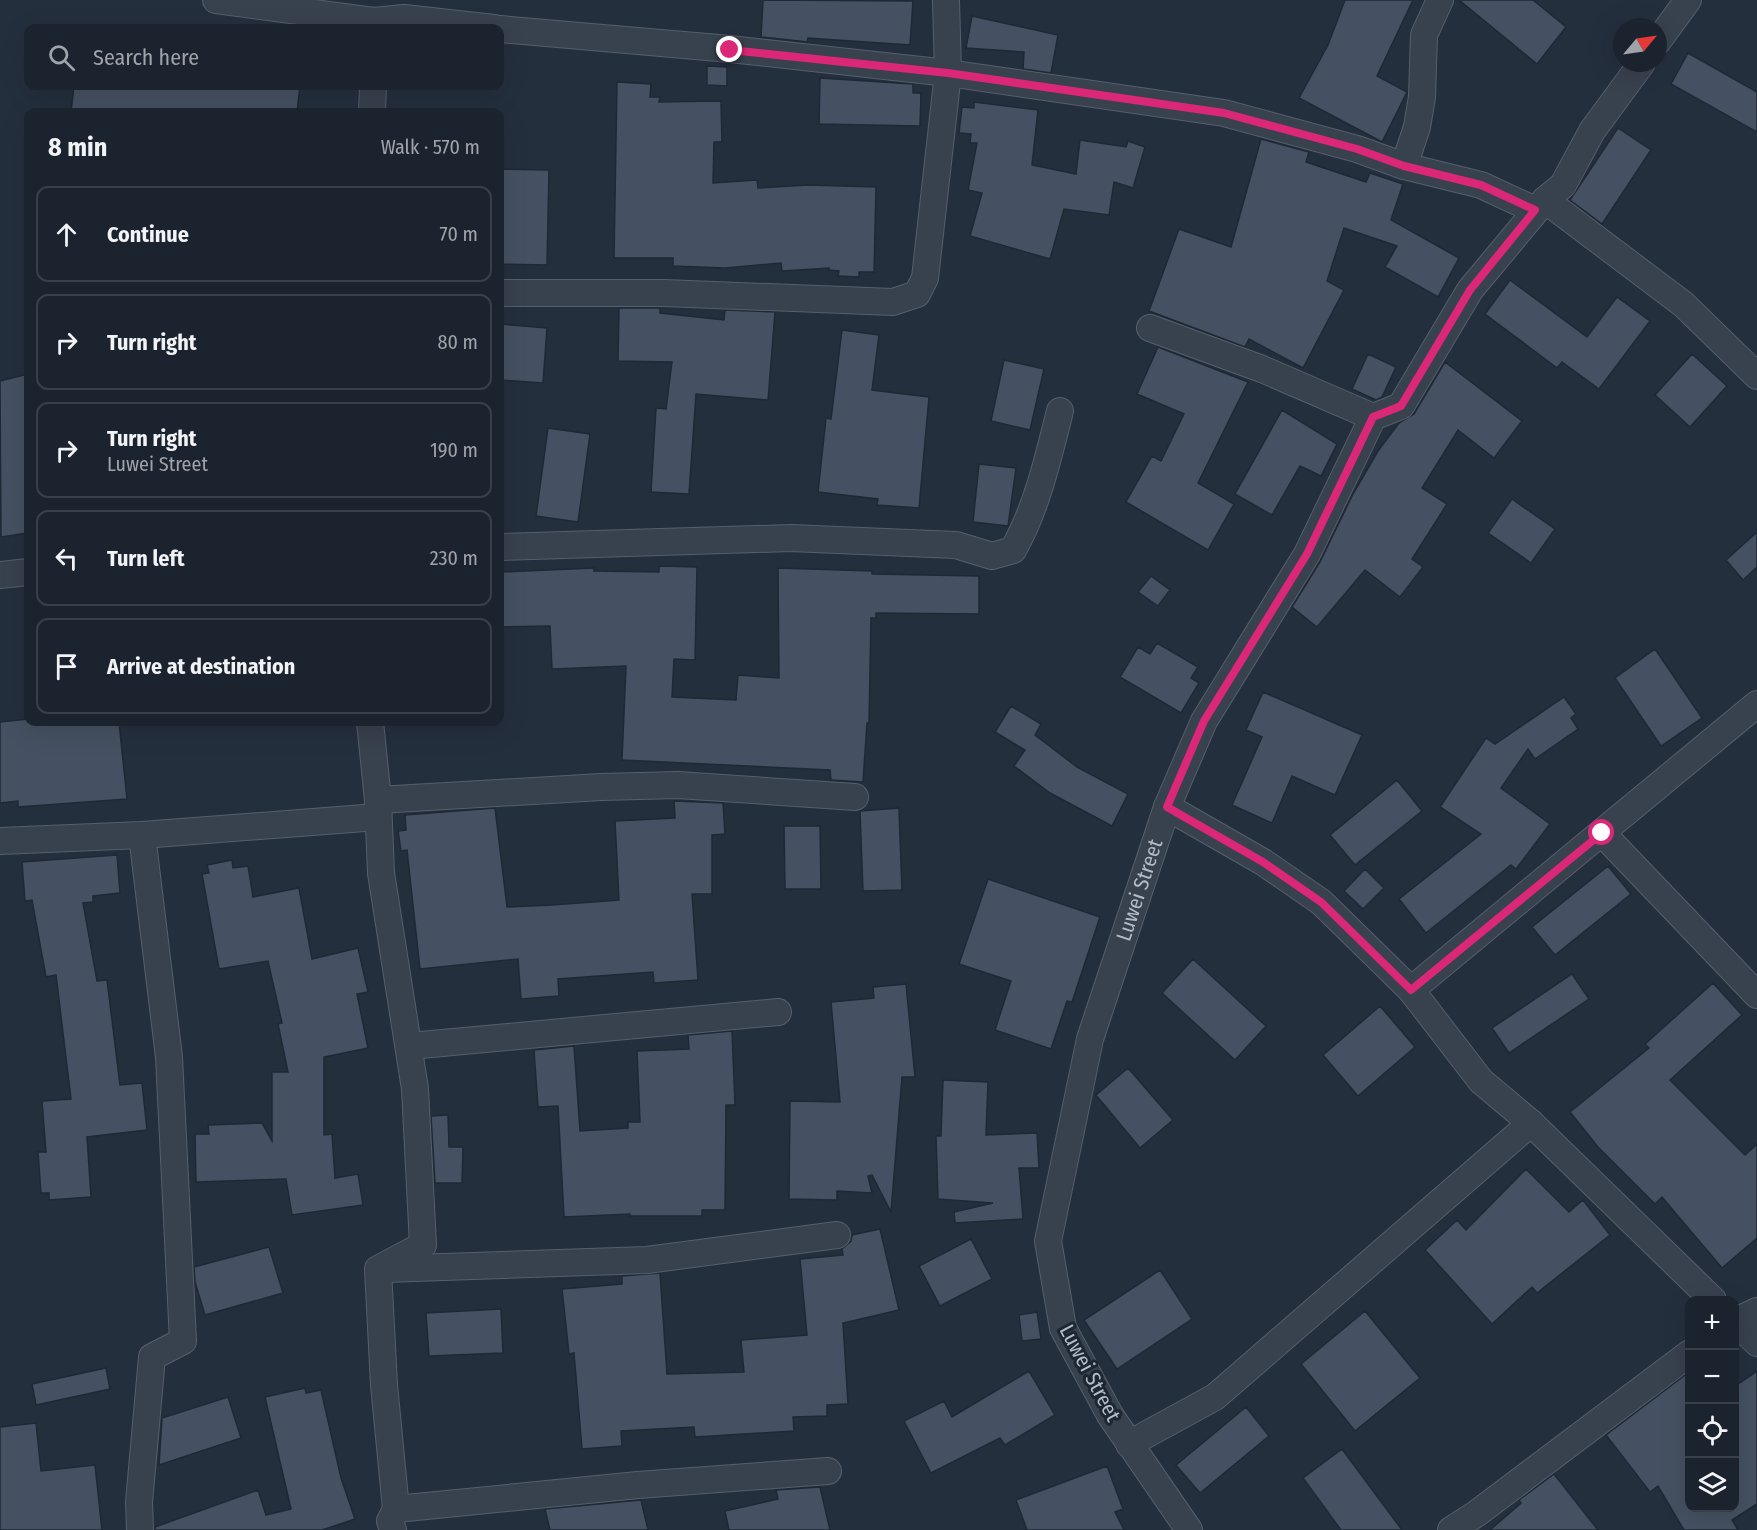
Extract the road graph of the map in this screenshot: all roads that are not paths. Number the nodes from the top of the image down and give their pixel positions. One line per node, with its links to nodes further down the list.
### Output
1 (216, 0): 5 (street)
2 (946, 0): 10 (street)
3 (1440, 0): 13 (street)
4 (1688, 0): 8 (street)
5 (374, 16): 6 (street)
6 (458, 24)
7 (504, 29): 10 (street)
8 (1667, 29)
9 (1635, 72): 14 (street)
10 (948, 73): 13 (street); 15 (street)
11 (373, 90): 12 (street)
12 (372, 108)
13 (1404, 166): 14 (street)
14 (1540, 205): 17 (street); 19 (street)
15 (504, 293)
16 (1150, 328): 19 (street)
17 (1757, 376)
18 (1060, 411): 20 (street)
19 (1373, 417): 26 (street, Luwei Street)
20 (504, 547)
21 (24, 572): 22 (street)
22 (0, 575)
23 (1757, 704): 28 (street)
24 (370, 726): 27 (street)
25 (855, 797): 27 (street)
26 (1167, 807): 31 (street); 44 (street, Luwei Street)
27 (378, 809): 29 (street); 34 (street)
28 (1602, 833): 31 (street); 32 (street)
29 (142, 835): 30 (street); 47 (street)
30 (0, 841)
31 (1411, 990): 35 (street)
32 (1757, 995)
33 (778, 1012): 34 (street)
34 (410, 1046): 37 (street)
35 (1531, 1123): 38 (street); 44 (street)
36 (837, 1235): 37 (street)
37 (378, 1269): 46 (street)
38 (1709, 1296)
39 (1757, 1311): 40 (street)
40 (1739, 1320)
41 (1739, 1326): 42 (street)
42 (1757, 1343)
43 (1685, 1356): 49 (street)
44 (1129, 1444): 48 (street, Luwei Street)
45 (828, 1471): 46 (street)
46 (395, 1520)
47 (140, 1530)
48 (1189, 1530)
49 (1451, 1530)

